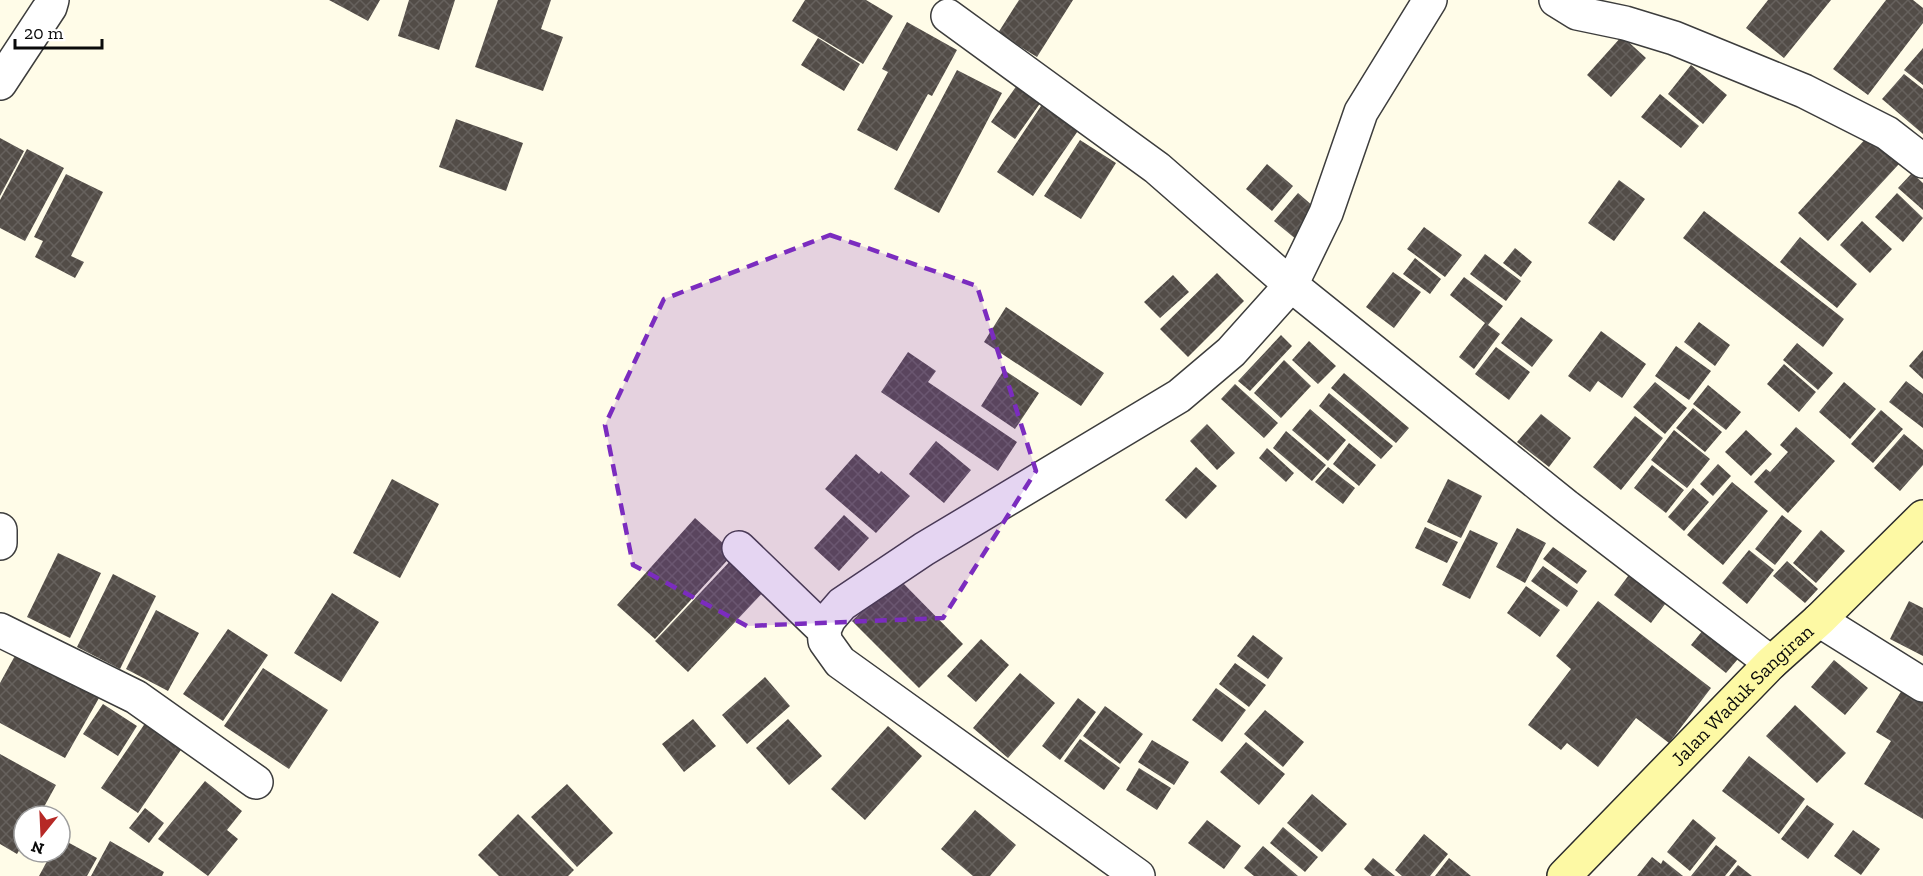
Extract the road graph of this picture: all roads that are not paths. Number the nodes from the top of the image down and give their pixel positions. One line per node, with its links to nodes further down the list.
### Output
1 (52, 0): 5 (street)
2 (1430, 0): 7 (street)
3 (1556, 0): 6 (street)
4 (948, 16): 7 (street)
5 (0, 83)
6 (1923, 161)
7 (1291, 285): 14 (street); 15 (street)
8 (1923, 517): 12 (street, Jalan Waduk Sangiran)
9 (0, 530): 10 (street)
10 (0, 543)
11 (739, 548): 14 (street)
12 (1819, 620): 15 (street, Jalan Waduk Sangiran); 16 (street)
13 (0, 630): 17 (street)
14 (824, 630): 18 (street)
15 (1771, 663): 19 (street, Jalan Waduk Sangiran)
16 (1923, 685)
17 (256, 782)
18 (1138, 876)
19 (1564, 876)

